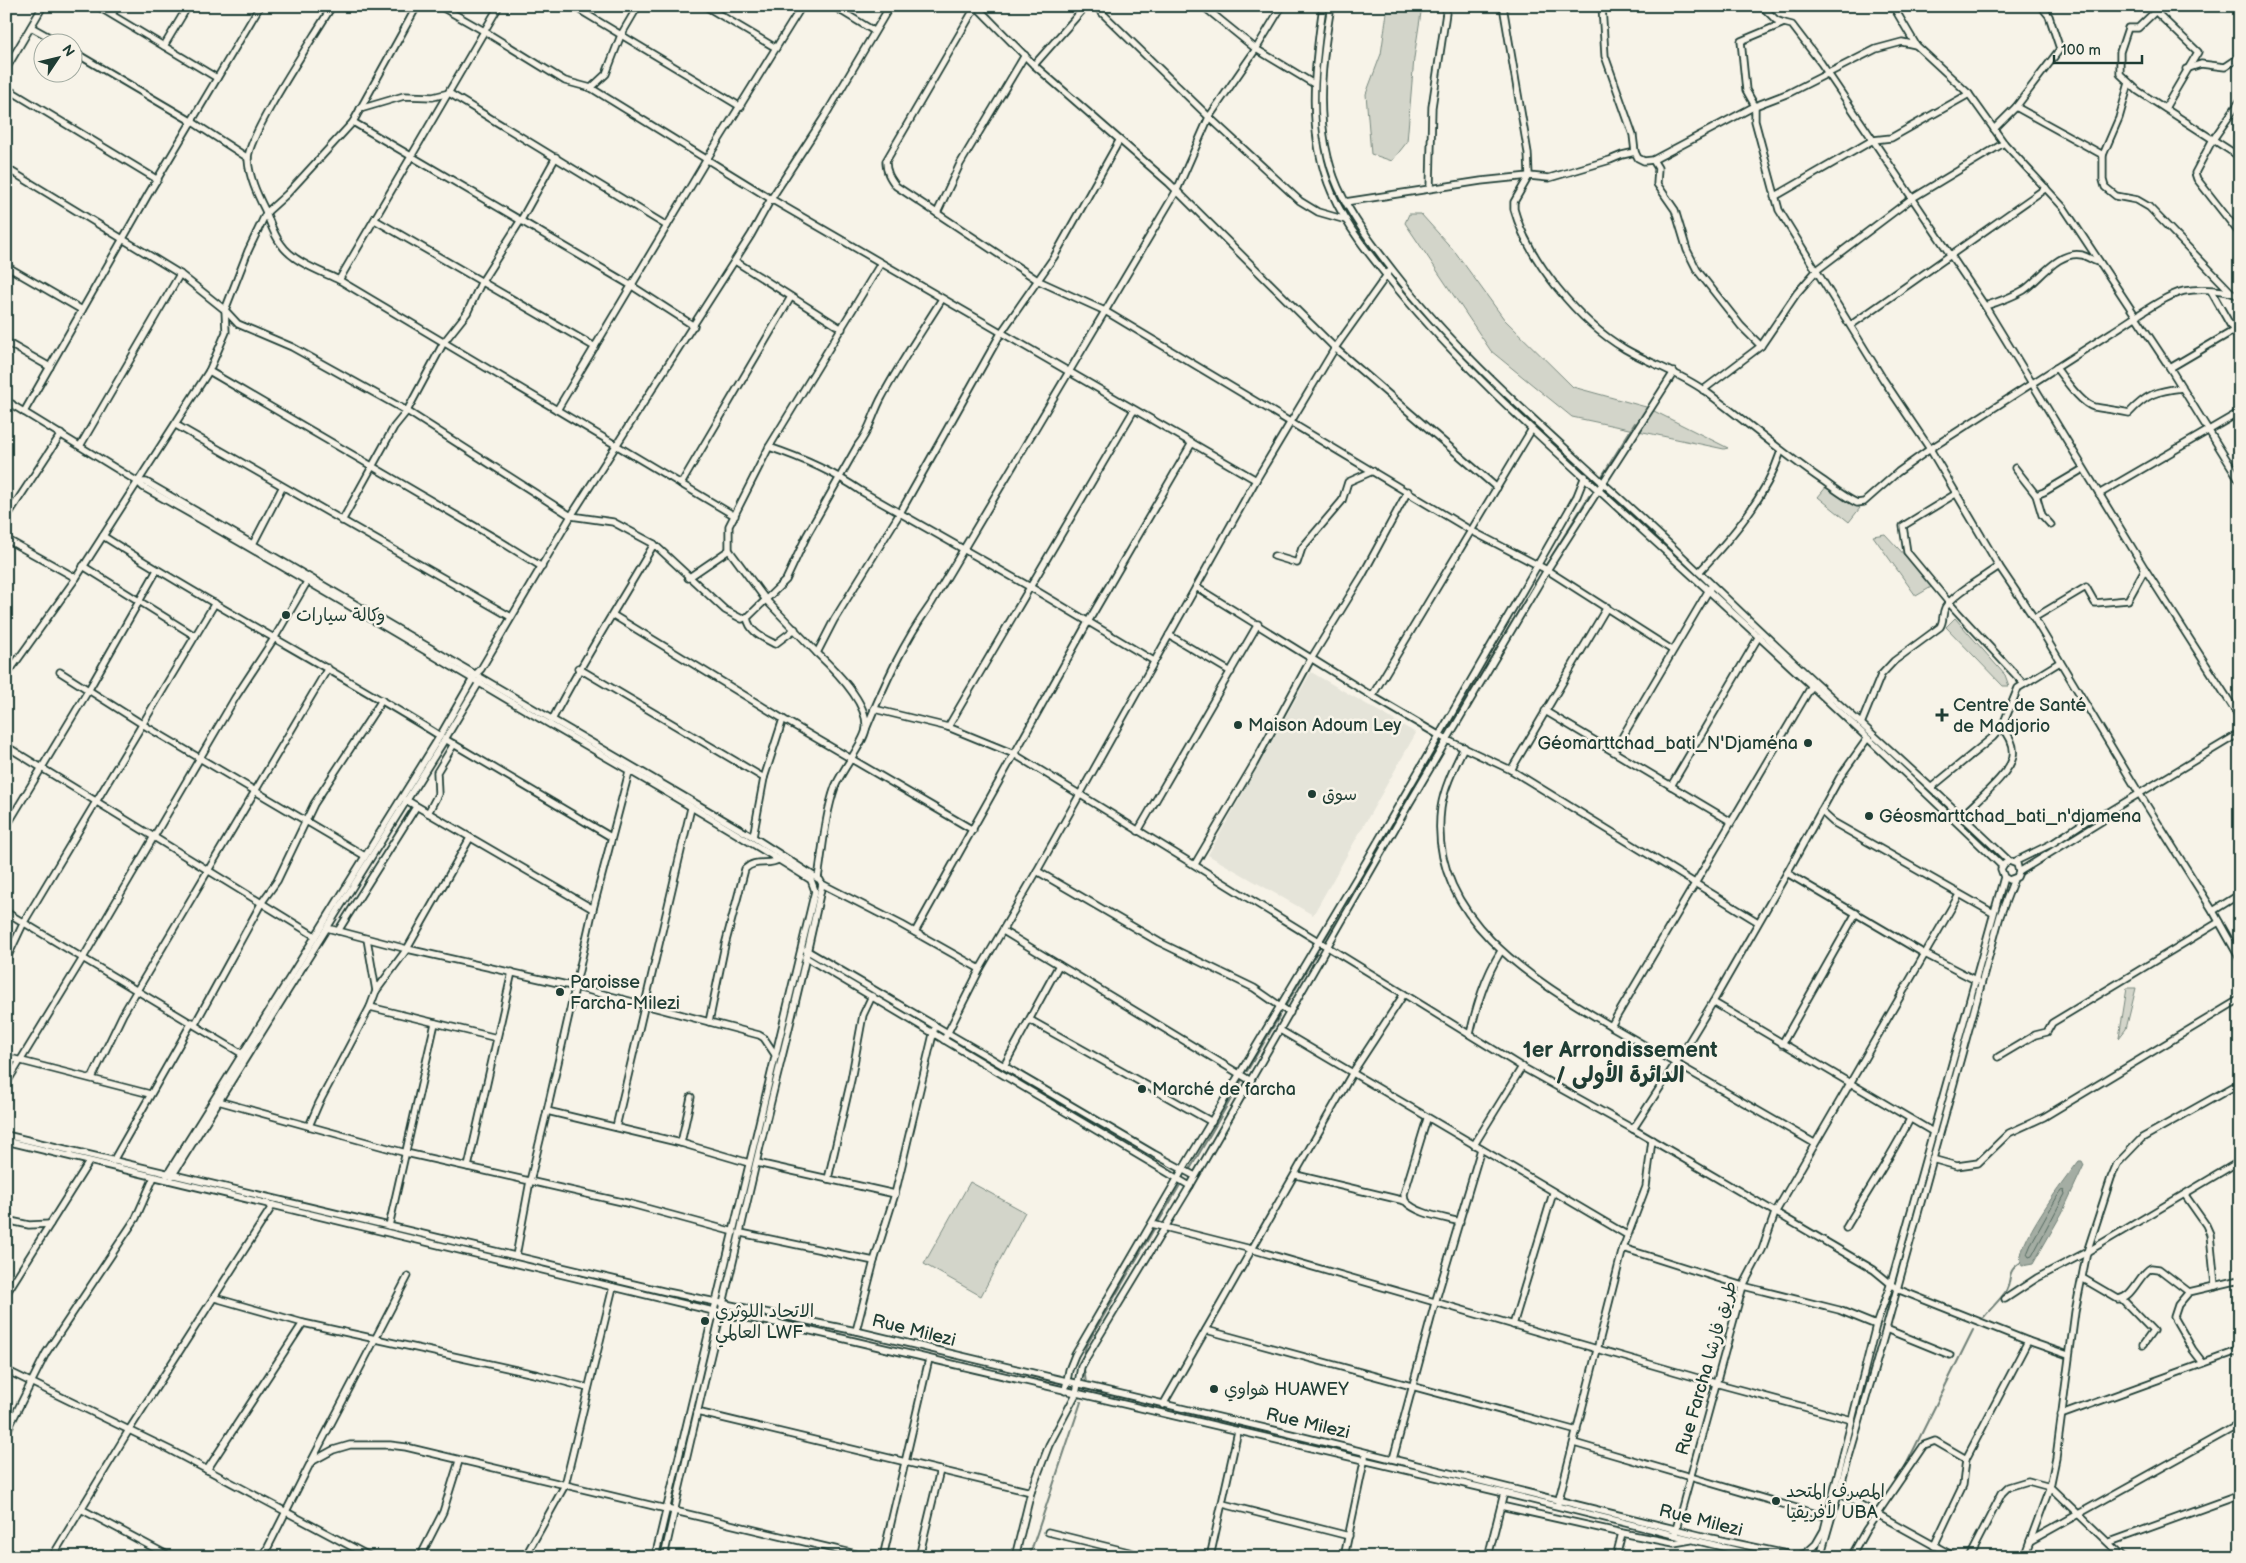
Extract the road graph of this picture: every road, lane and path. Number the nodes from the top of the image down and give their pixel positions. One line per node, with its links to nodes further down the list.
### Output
1 (43, 6): 33 (street)
2 (97, 6): 31 (street)
3 (117, 6): 31 (street)
4 (188, 6): 39 (street)
5 (260, 6): 49 (street)
6 (332, 6): 75 (street)
7 (417, 6): 61 (street)
8 (440, 6): 34 (street)
9 (499, 6): 34 (street)
10 (574, 6): 37 (street)
11 (638, 6): 37 (street)
12 (706, 6): 40 (street)
13 (802, 6): 40 (street)
14 (833, 6): 35 (street)
15 (890, 6): 35 (street)
16 (976, 6): 42 (street); 89 (street)
17 (1086, 6): 45 (street)
18 (1095, 6): 62 (street)
19 (1204, 6): 41 (street)
20 (1282, 6): 41 (street)
21 (1323, 6): 51 (street)
22 (1331, 6): 87 (street)
23 (1447, 6): 81 (street)
24 (1503, 6): 79 (street)
25 (1602, 6): 70 (street)
26 (1762, 6): 32 (street)
27 (1892, 6): 38 (street)
28 (2041, 6): 59 (street)
29 (2161, 6): 30 (street)
30 (2155, 11): 47 (street); 50 (street)
31 (112, 14): 39 (street)
32 (1784, 23): 48 (street); 57 (street)
33 (31, 27): 36 (street); 46 (street)
34 (484, 31): 53 (street); 54 (street)
35 (874, 31): 85 (street)
36 (40, 32)
37 (621, 35): 53 (street); 58 (street)
38 (1916, 45): 48 (street); 55 (street)
39 (164, 46): 49 (street)
40 (776, 48): 58 (street)
41 (1256, 49): 51 (street); 62 (street)
42 (1025, 56): 45 (street); 89 (street)
43 (82, 57): 63 (street)
44 (2240, 57): 47 (street)
45 (1034, 65): 66 (street)
46 (6, 69)
47 (2186, 69): 60 (street)
48 (1827, 72): 57 (street); 67 (street)
49 (217, 78): 63 (street)
50 (2130, 83): 60 (street); 71 (street)
51 (1314, 84): 93 (street)
52 (6, 88): 80 (street)
53 (591, 88): 76 (street)
54 (449, 94): 61 (street); 72 (street); 73 (street)
55 (1969, 94): 65 (street); 67 (street)
56 (2240, 101): 68 (street)
57 (1755, 106): 77 (street); 84 (street)
58 (741, 107): 76 (street)
59 (2016, 107): 65 (street); 71 (street)
60 (2166, 108): 68 (street)
61 (360, 109): 64 (street)
62 (1209, 117): 83 (street); 93 (street)
63 (191, 121): 75 (street); 80 (street)
64 (353, 122): 72 (street); 88 (street)
65 (1994, 129): 69 (street)
66 (1119, 140): 83 (street); 107 (street)
67 (1873, 140): 84 (street); 86 (street)
68 (2212, 141): 74 (street); 95 (street)
69 (2004, 143): 82 (street); 86 (street)
70 (1636, 152): 77 (street); 79 (street)
71 (2103, 155): 111 (street)
72 (413, 156): 91 (street); 92 (street)
73 (556, 157): 92 (street); 94 (street)
74 (2240, 157)
75 (248, 158): 88 (street)
76 (707, 159): 85 (street); 94 (street)
77 (1654, 160): 128 (street)
78 (6, 168): 96 (street)
79 (1529, 176): 81 (street); 135 (street)
80 (158, 180): 96 (street)
81 (1430, 188): 87 (street)
82 (2046, 188): 97 (street); 100 (street)
83 (1177, 190): 118 (street); 130 (street)
84 (1774, 197): 103 (street)
85 (771, 199): 98 (street); 99 (street)
86 (1911, 199): 97 (street); 103 (street)
87 (1345, 202): 90 (street)
88 (266, 213): 106 (street); 117 (street)
89 (937, 213): 107 (street)
90 (1352, 216): 93 (street); 102 (street)
91 (375, 220): 106 (street); 108 (street)
92 (521, 220): 108 (street); 109 (street)
93 (1346, 220): 105 (street)
94 (667, 226): 109 (street)
95 (2240, 234)
96 (122, 240): 104 (street); 116 (street)
97 (1950, 257): 115 (street); 120 (street)
98 (735, 261): 112 (street); 121 (street)
99 (881, 263): 114 (street); 122 (street)
100 (2100, 263): 115 (street); 119 (street)
101 (6, 266): 116 (street)
102 (1392, 270): 105 (street); 161 (street)
103 (1817, 270): 120 (street); 128 (street)
104 (180, 274): 117 (street); 153 (street)
105 (1386, 275): 130 (street); 149 (street)
106 (339, 280): 126 (street)
107 (1039, 281): 118 (street); 124 (street)
108 (481, 283): 126 (street); 129 (street)
109 (632, 286): 121 (street); 129 (street)
110 (2211, 291): 111 (street); 119 (street); 123 (street)
111 (2231, 292): 113 (street)
112 (791, 297): 122 (street); 169 (street)
113 (2240, 297)
114 (942, 299): 124 (street); 163 (street)
115 (1984, 306): 137 (street)
116 (82, 310): 131 (street)
117 (225, 310): 134 (street); 144 (street)
118 (1105, 311): 136 (street); 147 (street)
119 (2136, 317): 132 (street); 133 (street)
120 (1850, 325): 156 (street)
121 (694, 326): 154 (street)
122 (842, 329): 155 (street)
123 (2233, 331): 127 (street); 133 (street)
124 (1001, 333): 136 (street); 177 (street)
125 (6, 342): 131 (street)
126 (444, 342): 142 (street); 144 (street)
127 (2240, 342)
128 (1760, 346): 139 (street)
129 (595, 347): 142 (street)
130 (1335, 348): 147 (street); 171 (street)
131 (50, 367): 145 (street)
132 (2056, 368): 137 (street); 138 (street)
133 (2170, 368): 138 (street)
134 (209, 371): 148 (street); 158 (street)
135 (1674, 372): 139 (street); 168 (street)
136 (1070, 373): 143 (street); 188 (street)
137 (2032, 384): 156 (street); 160 (street)
138 (2182, 388): 150 (street)
139 (1704, 390): 157 (street)
140 (9, 402): 141 (street); 145 (street)
141 (6, 410)
142 (557, 410): 154 (street)
143 (1134, 410): 152 (street); 202 (street)
144 (406, 411): 158 (street); 178 (street)
145 (24, 412): 151 (street)
146 (2240, 412): 150 (street)
147 (1289, 423): 162 (street); 165 (street)
148 (176, 425): 167 (street); 170 (street)
149 (1532, 429): 164 (street); 171 (street)
150 (2208, 429): 166 (street); 175 (street)
151 (61, 434): 153 (street); 180 (street)
152 (1192, 443): 165 (street); 214 (street)
153 (80, 446): 167 (street)
154 (618, 446): 169 (street); 178 (street)
155 (769, 447): 163 (street); 179 (street)
156 (1930, 449): 157 (street); 174 (street)
157 (1781, 451): 198 (street)
158 (371, 467): 181 (street); 194 (street)
159 (2015, 468): 176 (street)
160 (2083, 468): 175 (street); 176 (street)
161 (1589, 470): 164 (street); 168 (street)
162 (1373, 472): 173 (street); 190 (street)
163 (840, 477): 177 (street); 205 (street)
164 (1584, 478): 172 (street); 192 (street)
165 (1256, 480): 203 (street)
166 (2240, 481)
167 (138, 482): 184 (street); 186 (street); 201 (street)
168 (1603, 482): 172 (street); 198 (street)
169 (681, 484): 179 (street)
170 (282, 488): 181 (street); 186 (street)
171 (1497, 488): 183 (street)
172 (1597, 489): 197 (street); 204 (street)
173 (1408, 492): 183 (street); 223 (street)
174 (1957, 493): 193 (street); 208 (street)
175 (2099, 494): 195 (street)
176 (2036, 495): 182 (street)
177 (900, 513): 188 (street); 222 (street)
178 (571, 516): 187 (street); 194 (street)
179 (734, 516): 189 (street)
180 (6, 518)
181 (342, 521): 211 (street)
182 (2051, 525)
183 (1470, 530): 192 (street); 235 (street)
184 (103, 536): 191 (street); 196 (street)
185 (6, 539): 199 (street)
186 (253, 544): 231 (street)
187 (654, 544): 200 (street); 210 (street)
188 (964, 549): 202 (street); 237 (street)
189 (729, 550): 200 (street); 205 (street)
190 (1274, 556)
191 (83, 566): 199 (street); 206 (street)
192 (1537, 566): 197 (street); 248 (street)
193 (1999, 566): 208 (street); 213 (street)
194 (542, 567): 211 (street)
195 (2145, 569): 213 (street); 239 (street)
196 (157, 570): 206 (street); 207 (street)
197 (1547, 570): 209 (street); 251 (street)
198 (1699, 572): 204 (street)
199 (76, 578): 230 (street)
200 (688, 578): 212 (street)
201 (307, 582): 220 (street); 231 (street)
202 (1030, 587): 214 (street); 244 (street)
203 (1196, 587): 215 (street); 217 (street)
204 (1710, 587): 219 (street); 221 (street); 243 (street)
205 (766, 600): 212 (street); 216 (street)
206 (140, 602): 218 (street); 234 (street)
207 (215, 603): 218 (street); 220 (street)
208 (1950, 604): 232 (street); 243 (street)
209 (1608, 607): 221 (street); 238 (street)
210 (613, 615): 227 (street); 240 (street)
211 (511, 617): 231 (street)
212 (748, 617): 216 (street)
213 (2034, 618): 225 (street)
214 (1088, 622): 224 (street); 256 (street)
215 (1258, 624): 223 (street); 229 (street)
216 (795, 629): 222 (street)
217 (1169, 635): 224 (street); 229 (street)
218 (195, 636): 242 (street)
219 (1758, 636): 233 (street); 263 (street)
220 (275, 637): 226 (street); 257 (street)
221 (1672, 650): 255 (street)
222 (817, 653): 246 (street)
223 (1311, 659): 235 (street); 288 (street)
224 (1154, 662): 267 (street)
225 (2060, 662): 232 (street); 266 (street)
226 (328, 668): 236 (street); 265 (street)
227 (578, 668): 241 (street); 262 (street)
228 (60, 672): 234 (street)
229 (1232, 672): 280 (street)
230 (6, 676)
231 (477, 679): 241 (street); 249 (street); 261 (street)
232 (2024, 684): 245 (street)
233 (1811, 686): 250 (street); 276 (street)
234 (88, 691): 242 (street); 259 (street)
235 (1372, 696): 248 (street)
236 (382, 700): 249 (street); 277 (street)
237 (874, 709): 244 (street); 246 (street)
238 (1545, 711): 255 (street); 260 (street)
239 (2240, 718)
240 (783, 719): 258 (street); 262 (street)
241 (552, 720): 283 (street)
242 (142, 724): 257 (street); 268 (street)
243 (1861, 724): 264 (street)
244 (948, 727): 256 (street)
245 (2002, 727): 264 (street); 275 (street)
246 (866, 729): 258 (street)
247 (2240, 733): 266 (street)
248 (1438, 735): 251 (street); 316 (street)
249 (443, 738): 252 (street); 269 (street); 285 (street)
250 (1867, 739): 272 (street); 289 (street)
251 (1447, 740): 254 (street); 317 (street)
252 (454, 744): 274 (street); 282 (street)
253 (6, 746): 259 (street)
254 (1464, 747): 260 (street); 320 (street)
255 (1614, 751): 263 (street)
256 (1014, 754): 267 (street); 279 (street)
257 (201, 758): 265 (street); 281 (street)
258 (850, 760): 279 (street); 295 (street)
259 (43, 767): 268 (street); 278 (street)
260 (1511, 770): 297 (street)
261 (629, 772): 271 (street); 282 (street)
262 (764, 778): 283 (street)
263 (1671, 786): 276 (street)
264 (1932, 787): 275 (street)
265 (255, 790): 277 (street); 290 (street)
266 (2139, 793): 273 (street); 303 (street)
267 (1078, 795): 280 (street); 291 (street)
268 (96, 800): 281 (street); 307 (street)
269 (406, 800): 270 (street); 310 (street)
270 (416, 807): 274 (street); 311 (street)
271 (692, 808): 286 (street); 338 (street)
272 (1821, 811): 293 (street); 300 (street)
273 (2107, 813): 287 (street); 292 (street)
274 (428, 814): 284 (street)
275 (1962, 816): 287 (street)
276 (1730, 821): 297 (street)
277 (305, 822): 285 (street); 301 (street)
278 (6, 827)
279 (973, 830): 312 (street)
280 (1138, 831): 288 (street)
281 (155, 836): 290 (street); 323 (street)
282 (611, 837): 302 (street)
283 (753, 837): 295 (street)
284 (470, 838): 302 (street); 318 (street)
285 (365, 856): 314 (street)
286 (780, 860): 319 (street); 343 (street)
287 (2012, 862): 289 (street); 292 (street)
288 (1195, 864): 316 (street)
289 (2002, 866): 294 (street)
290 (210, 870): 301 (street); 332 (street)
291 (1037, 871): 313 (street); 339 (street)
292 (2019, 872): 296 (street)
293 (1788, 873): 305 (street); 308 (street)
294 (2004, 877): 296 (street); 306 (street)
295 (818, 878): 298 (street)
296 (2014, 879): 330 (street)
297 (1695, 882): 308 (street); 346 (street)
298 (822, 884): 312 (street); 319 (street)
299 (2240, 894): 303 (street)
300 (1959, 895): 306 (street); 321 (street, Rue Farcha طريق فارشا)
301 (262, 902): 314 (street); 344 (street)
302 (593, 909): 331 (street)
303 (2212, 910): 309 (street)
304 (6, 912): 307 (street)
305 (1856, 913): 321 (street); 354 (street)
306 (1992, 913): 329 (street)
307 (24, 922): 323 (street); 325 (street)
308 (1758, 922): 337 (street)
309 (2219, 922): 324 (street); 358 (street)
310 (327, 928): 311 (street); 355 (street)
311 (338, 931): 315 (street)
312 (914, 932): 327 (street)
313 (1003, 932): 326 (street); 327 (street)
314 (315, 936): 355 (street)
315 (367, 939): 318 (street); 333 (street)
316 (1318, 941): 317 (street); 339 (street)
317 (1328, 946): 334 (street); 341 (street)
318 (407, 950): 328 (street); 333 (street)
319 (805, 950): 322 (street); 347 (street)
320 (1501, 951): 346 (street); 351 (street)
321 (1923, 953): 329 (street); 367 (street, Rue Farcha طريق فارشا)
322 (803, 957): 335 (street); 356 (street); 394 (street)
323 (83, 958): 332 (street); 359 (street)
324 (2240, 959)
325 (6, 960)
326 (1059, 965): 342 (street); 364 (street)
327 (980, 969): 350 (street)
328 (512, 972): 331 (street); 352 (street)
329 (1975, 980): 330 (street); 380 (street)
330 (1982, 982): 389 (street)
331 (576, 987): 338 (street); 373 (street)
332 (138, 990): 344 (street); 365 (street)
333 (376, 991): 340 (street)
334 (1404, 994): 351 (street); 363 (street)
335 (872, 996): 349 (street); 402 (street)
336 (2240, 999): 389 (street)
337 (1713, 1002): 354 (street); 360 (street)
338 (646, 1004): 343 (street); 378 (street)
339 (1279, 1005): 341 (street); 364 (street)
340 (370, 1007): 345 (street); 377 (street)
341 (1290, 1013): 348 (street)
342 (1030, 1020): 361 (street); 376 (street)
343 (710, 1022): 356 (street)
344 (193, 1023): 355 (street); 370 (street)
345 (435, 1023): 352 (street); 388 (street)
346 (1611, 1026): 360 (street)
347 (937, 1027): 349 (street); 350 (street)
348 (1280, 1030): 363 (street); 366 (street)
349 (932, 1033): 353 (street); 406 (street)
350 (947, 1033): 353 (street); 361 (street)
351 (1470, 1034): 362 (street)
352 (497, 1038): 395 (street)
353 (944, 1040): 401 (street)
354 (1782, 1044): 367 (street)
355 (244, 1054): 372 (street); 400 (street)
356 (776, 1056): 393 (street)
357 (6, 1057): 359 (street)
358 (1998, 1057)
359 (22, 1060): 365 (street); 369 (street)
360 (1676, 1064): 379 (street); 385 (street)
361 (1004, 1066): 396 (street)
362 (1522, 1067): 379 (street); 386 (street)
363 (1353, 1072): 374 (street); 397 (street)
364 (1240, 1074): 366 (street); 376 (street)
365 (92, 1078): 370 (street)
366 (1251, 1081): 398 (street)
367 (1850, 1082): 375 (street); 385 (street, Rue Farcha طريق فارشا)
368 (2240, 1083): 423 (street)
369 (6, 1084)
370 (150, 1094): 390 (street)
371 (691, 1097): 384 (street)
372 (218, 1101): 377 (street); 400 (street)
373 (547, 1111): 378 (street); 403 (street)
374 (1427, 1119): 386 (street); 408 (street)
375 (1910, 1119): 380 (street); 417 (street)
376 (1212, 1122): 396 (street)
377 (309, 1126): 388 (street)
378 (616, 1127): 384 (street)
379 (1633, 1129): 382 (street)
380 (1933, 1132): 429 (street)
381 (6, 1135): 390 (street)
382 (1652, 1140): 410 (street); 420 (street)
383 (6, 1141): 392 (street)
384 (681, 1143): 393 (street)
385 (1814, 1143): 410 (street, Rue Farcha طريق فارشا)
386 (1474, 1145): 387 (street)
387 (1481, 1149): 405 (street); 412 (street)
388 (406, 1153): 395 (street); 415 (street)
389 (1932, 1159): 433 (street)
390 (113, 1161): 400 (street)
391 (2240, 1161): 407 (street)
392 (89, 1162): 399 (street); 413 (street)
393 (749, 1163): 418 (street)
394 (756, 1163): 402 (street); 419 (street)
395 (468, 1167): 403 (street)
396 (1183, 1168): 398 (street); 401 (street)
397 (1296, 1174): 408 (street); 422 (street)
398 (1195, 1176): 404 (street)
399 (154, 1177): 400 (street); 462 (street)
400 (168, 1177): 409 (street, Rue Milezi); 415 (street, Rue Milezi)
401 (1177, 1178): 404 (street); 414 (street)
402 (828, 1179): 406 (street)
403 (530, 1181): 418 (street); 424 (street)
404 (1190, 1186): 416 (street)
405 (1553, 1193): 420 (street); 445 (street)
406 (895, 1194): 425 (street)
407 (2185, 1195): 423 (street); 431 (street)
408 (1405, 1201): 412 (street)
409 (273, 1205): 432 (street, Rue Milezi); 436 (street)
410 (1775, 1212): 429 (street); 430 (street, Rue Farcha طريق فارشا)
411 (6, 1220): 413 (street)
412 (1460, 1222): 440 (street)
413 (50, 1224): 435 (street)
414 (1152, 1224): 416 (street); 460 (street)
415 (389, 1226): 424 (street, Rue Milezi)
416 (1166, 1226): 422 (street); 463 (street)
417 (1846, 1228)
418 (734, 1232): 439 (street)
419 (741, 1233): 425 (street); 441 (street)
420 (1627, 1236): 421 (street)
421 (1623, 1248): 430 (street); 453 (street)
422 (1251, 1249): 440 (street); 448 (street)
423 (2088, 1252): 427 (street); 438 (street)
424 (516, 1256): 439 (street, Rue Milezi)
425 (874, 1261): 449 (street)
426 (408, 1276): 450 (street)
427 (2082, 1278): 437 (street); 456 (street)
428 (2240, 1280): 431 (street)
429 (1891, 1283): 433 (street); 446 (street)
430 (1743, 1286): 446 (street); 461 (street, Rue Farcha طريق فارشا)
431 (2215, 1286): 434 (street)
432 (614, 1287): 442 (street, Rue Milezi); 465 (street)
433 (1897, 1289): 447 (street); 451 (street)
434 (2189, 1292): 437 (street); 458 (street)
435 (6, 1294)
436 (215, 1298): 444 (street); 473 (street)
437 (2122, 1299): 452 (street)
438 (2005, 1300)
439 (716, 1302): 441 (street, Rue Milezi); 442 (street)
440 (1435, 1302): 445 (street); 464 (street)
441 (725, 1304): 443 (street); 449 (street, Rue Milezi)
442 (713, 1311): 443 (street, Rue Milezi); 499 (street)
443 (722, 1313): 457 (street, Rue Milezi); 469 (street)
444 (303, 1323): 450 (street); 485 (street)
445 (1513, 1325): 453 (street)
446 (1876, 1325): 471 (street)
447 (1886, 1329): 455 (street); 493 (street)
448 (1206, 1330): 464 (street); 468 (street)
449 (856, 1331): 460 (street, Rue Milezi)
450 (376, 1338): 465 (street); 483 (street)
451 (2028, 1341): 456 (street); 480 (street)
452 (2143, 1345)
453 (1599, 1349): 461 (street); 475 (street)
454 (2240, 1350): 458 (street)
455 (1950, 1355)
456 (2068, 1355): 470 (street)
457 (930, 1359): 466 (street, Rue Milezi); 482 (street)
458 (2203, 1363): 470 (street)
459 (6, 1370): 462 (street)
460 (1068, 1381): 463 (street, Rue Milezi); 466 (street)
461 (1715, 1383): 471 (street); 487 (street, Rue Farcha طريق فارشا)
462 (32, 1384): 473 (street); 476 (street)
463 (1078, 1384): 467 (street); 468 (street, Rue Milezi)
464 (1413, 1386): 475 (street); 479 (street)
465 (588, 1388): 489 (street)
466 (1065, 1391): 467 (street, Rue Milezi)
467 (1076, 1394): 474 (street, Rue Milezi); 491 (street)
468 (1163, 1405): 478 (street, Rue Milezi)
469 (697, 1412): 482 (street); 500 (street)
470 (2062, 1415): 490 (street)
471 (1852, 1420): 504 (street)
472 (2240, 1424): 503 (street)
473 (129, 1430): 485 (street); 498 (street)
474 (1238, 1431): 481 (street, Rue Milezi); 496 (street)
475 (1577, 1431): 477 (street)
476 (6, 1432)
477 (1574, 1444): 487 (street); 495 (street)
478 (1366, 1453): 479 (street, Rue Milezi); 481 (street)
479 (1393, 1459): 488 (street, Rue Milezi)
480 (1966, 1459): 502 (street); 512 (street)
481 (1365, 1460): 488 (street, Rue Milezi); 508 (street)
482 (907, 1461): 486 (street); 524 (street)
483 (311, 1462): 484 (street); 501 (street)
484 (459, 1462): 489 (street); 519 (street)
485 (207, 1470): 501 (street)
486 (940, 1470): 491 (street); 525 (street)
487 (1689, 1478): 504 (street); 506 (street, Rue Farcha طريق فارشا)
488 (1463, 1480): 492 (street, Rue Milezi); 495 (street, Rue Milezi)
489 (565, 1485): 499 (street); 520 (street)
490 (2050, 1487): 503 (street); 510 (street); 536 (street)
491 (1031, 1492): 526 (street)
492 (1504, 1493): 495 (street, Rue Milezi); 497 (street)
493 (1839, 1493): 502 (street); 533 (street)
494 (2240, 1495): 511 (street)
495 (1558, 1503): 506 (street, Rue Milezi)
496 (1223, 1504): 508 (street); 528 (street)
497 (1501, 1506): 507 (street); 530 (street)
498 (81, 1509): 515 (street); 516 (street)
499 (665, 1509): 500 (street); 521 (street)
500 (674, 1510): 522 (street); 523 (street)
501 (285, 1511): 517 (street); 518 (street)
502 (1878, 1513): 512 (street); 534 (street)
503 (2079, 1513): 510 (street); 511 (street)
504 (1827, 1517): 513 (street)
505 (1048, 1532): 527 (street)
506 (1676, 1532): 509 (street, Rue Milezi); 514 (street, Rue Milezi)
507 (1622, 1533): 509 (street); 531 (street)
508 (1349, 1536): 529 (street)
509 (1696, 1540): 532 (street, Rue Milezi)
510 (2030, 1541): 537 (street)
511 (2110, 1542): 538 (street)
512 (1934, 1546): 535 (street)
513 (1806, 1552): 514 (street); 533 (street)
514 (1795, 1556)
515 (52, 1557)
516 (171, 1557)
517 (263, 1557)
518 (371, 1557)
519 (420, 1557)
520 (525, 1557)
521 (654, 1557)
522 (664, 1557)
523 (868, 1557)
524 (883, 1557)
525 (919, 1557)
526 (1015, 1557)
527 (1149, 1557)
528 (1210, 1557)
529 (1344, 1557)
530 (1488, 1557)
531 (1616, 1557)
532 (1763, 1557)
533 (1818, 1557)
534 (1851, 1557)
535 (1955, 1557)
536 (1968, 1557)
537 (2024, 1557)
538 (2123, 1557)

